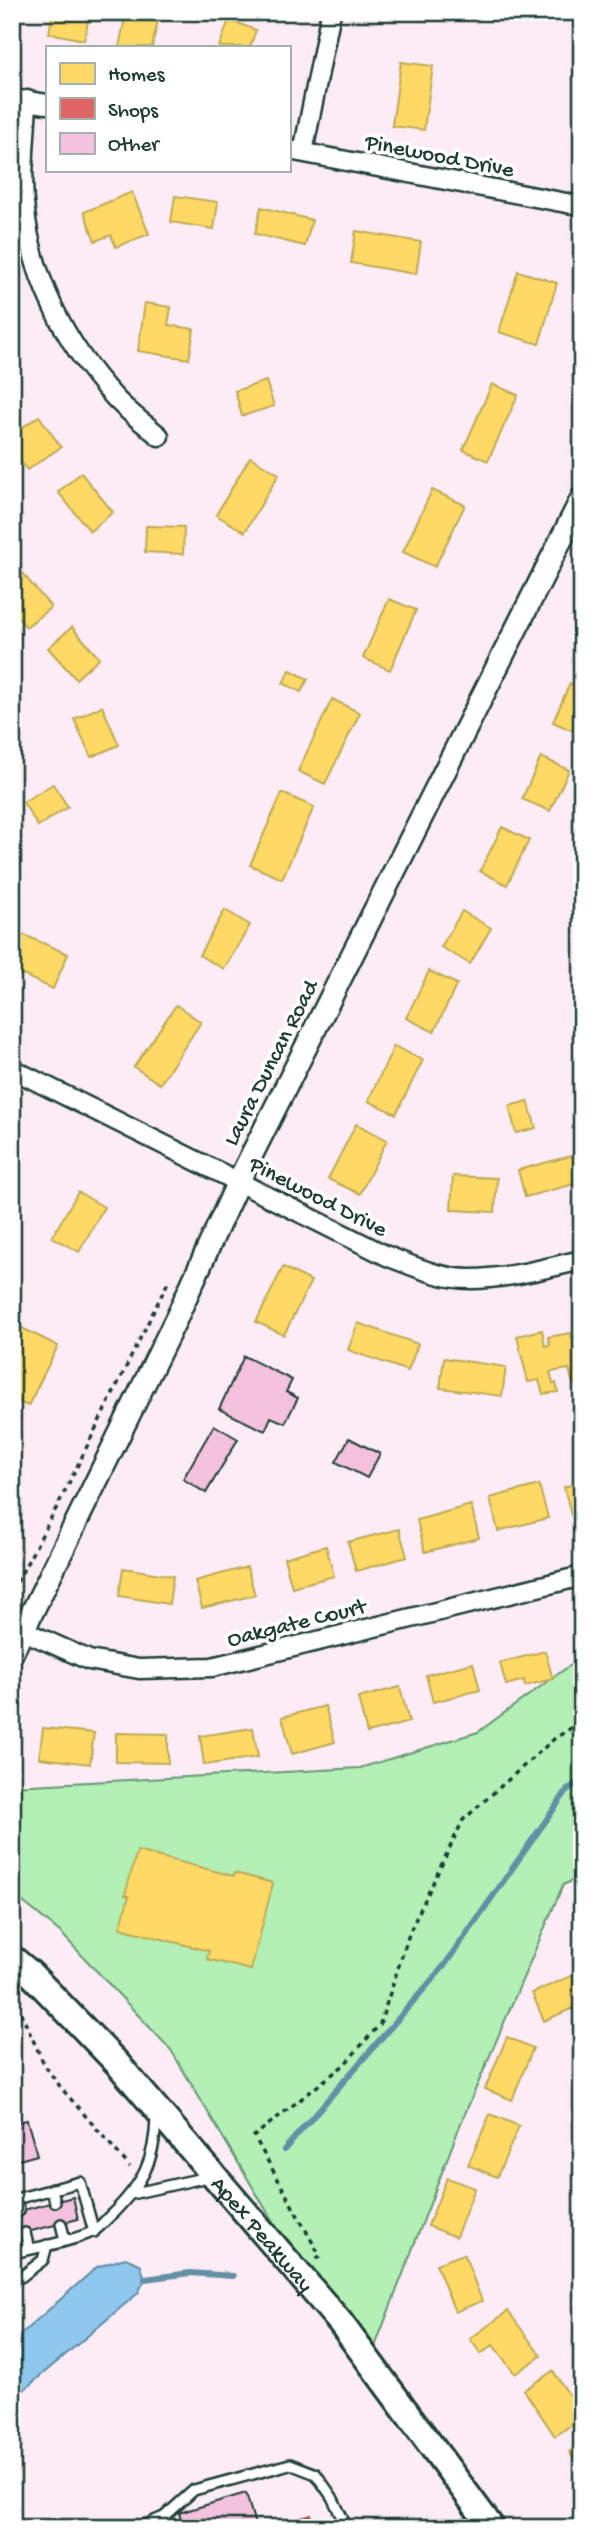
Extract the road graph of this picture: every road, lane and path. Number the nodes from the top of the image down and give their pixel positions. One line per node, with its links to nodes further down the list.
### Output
1 (331, 12): 4 (street)
2 (20, 99): 3 (street); 6 (street)
3 (46, 104)
4 (296, 151): 5 (street, Pinewood Drive)
5 (582, 206)
6 (159, 436)
7 (582, 498): 9 (street, Laura Duncan Road)
8 (12, 1069): 9 (street, Pinewood Drive)
9 (238, 1182): 10 (street, Pinewood Drive); 14 (street, Laura Duncan Road)
10 (582, 1260)
11 (171, 1275): 13 (path)
12 (582, 1576): 14 (street, Oakgate Court)
13 (12, 1591)
14 (24, 1630): 15 (street, Laura Duncan Road)
15 (12, 1653)
16 (582, 1721): 34 (path)
17 (12, 1958): 19 (main road, Apex Peakway)
18 (12, 1994): 20 (path)
19 (156, 2109): 21 (main road, Apex Peakway); 23 (lane)
20 (132, 2170)
21 (214, 2176): 23 (lane); 34 (main road, Apex Peakway)
22 (52, 2189): 24 (lane); 25 (lane); 28 (lane)
23 (131, 2194): 28 (lane)
24 (14, 2199): 26 (lane)
25 (55, 2202)
26 (19, 2211)
27 (61, 2224): 30 (lane)
28 (94, 2232): 30 (lane)
29 (25, 2233): 32 (lane)
30 (65, 2240): 31 (lane)
31 (47, 2245): 32 (lane); 35 (lane)
32 (29, 2249): 33 (lane)
33 (12, 2253)
34 (299, 2275): 40 (main road, Apex Peakway)
35 (21, 2277)
36 (164, 2517): 37 (lane); 38 (lane); 39 (lane)
37 (138, 2528)
38 (167, 2528)
39 (347, 2528)
40 (492, 2528)

